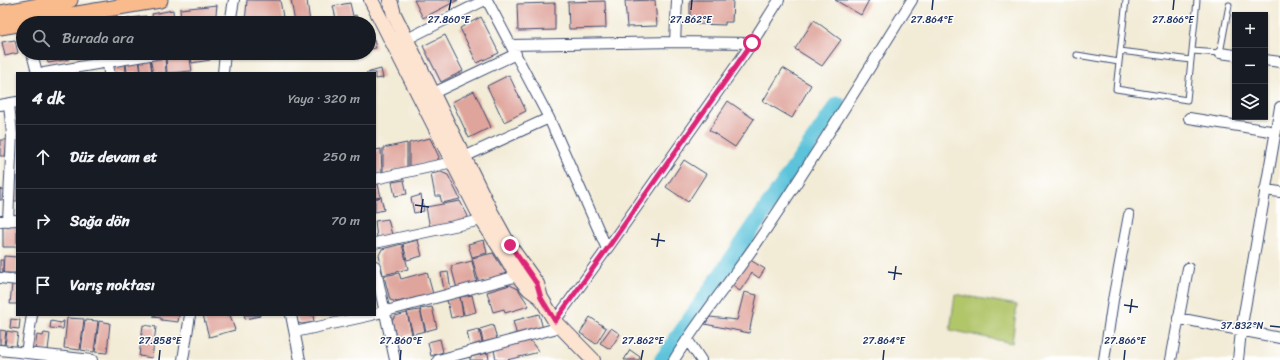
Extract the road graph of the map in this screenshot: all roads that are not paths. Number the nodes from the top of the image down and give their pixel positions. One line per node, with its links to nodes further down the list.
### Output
1 (70, 0): 13 (main road)
2 (160, 0): 14 (main road)
3 (234, 0): 15 (street)
4 (371, 0): 18 (main road)
5 (390, 0): 18 (main road)
6 (486, 0): 18 (street); 21 (street)
7 (677, 0): 19 (street)
8 (779, 0): 20 (street)
9 (912, 0): 69 (street)
10 (1126, 0): 22 (lane)
11 (1197, 0): 23 (lane)
12 (1229, 5): 24 (lane)
13 (0, 13)
14 (66, 16)
15 (231, 16)
16 (16, 25): 17 (main road)
17 (0, 28)
18 (401, 42): 39 (main road)
19 (675, 42): 20 (street); 21 (street)
20 (752, 43): 53 (street)
21 (514, 50): 39 (street); 42 (street)
22 (1120, 51): 30 (lane); 33 (lane)
23 (1192, 51): 24 (lane); 30 (lane)
24 (1220, 53): 25 (street)
25 (1232, 55)
26 (1077, 56): 33 (lane)
27 (34, 60): 35 (street)
28 (120, 60): 32 (street)
29 (224, 60): 38 (street)
30 (1191, 60): 33 (lane)
31 (1268, 60): 34 (street)
32 (108, 62): 36 (street); 37 (street)
33 (1119, 62)
34 (1280, 62)
35 (37, 72)
36 (50, 72)
37 (110, 72)
38 (223, 72)
39 (427, 96): 45 (main road)
40 (9, 104): 51 (street)
41 (1280, 108): 44 (street)
42 (548, 118): 45 (street); 53 (street)
43 (1189, 118): 44 (street)
44 (1276, 132): 47 (street)
45 (458, 159): 46 (street); 50 (main road); 59 (main road)
46 (376, 179)
47 (1265, 190): 48 (street); 67 (street)
48 (1280, 192)
49 (1130, 215): 81 (street)
50 (482, 220): 52 (street); 56 (main road)
51 (8, 221)
52 (376, 243)
53 (607, 249): 66 (street)
54 (1188, 268): 65 (street)
55 (376, 275): 60 (street)
56 (518, 276): 59 (main road); 60 (street)
57 (0, 278): 58 (street)
58 (16, 280)
59 (541, 298): 66 (main road)
60 (380, 313): 77 (street)
61 (32, 316): 72 (street)
62 (190, 316): 75 (street)
63 (291, 316): 68 (street)
64 (367, 316): 68 (street)
65 (1178, 318): 67 (street); 82 (street)
66 (558, 324): 73 (main road); 78 (street)
67 (1241, 331): 70 (street); 83 (street)
68 (295, 332): 76 (street)
69 (687, 338): 79 (street); 80 (street)
70 (1280, 338)
71 (0, 350): 72 (street)
72 (26, 353): 74 (street)
73 (585, 358)
74 (92, 360)
75 (183, 360)
76 (300, 360)
77 (395, 360)
78 (438, 360)
79 (674, 360)
80 (701, 360)
81 (1104, 360)
82 (1171, 360)
83 (1238, 360)

